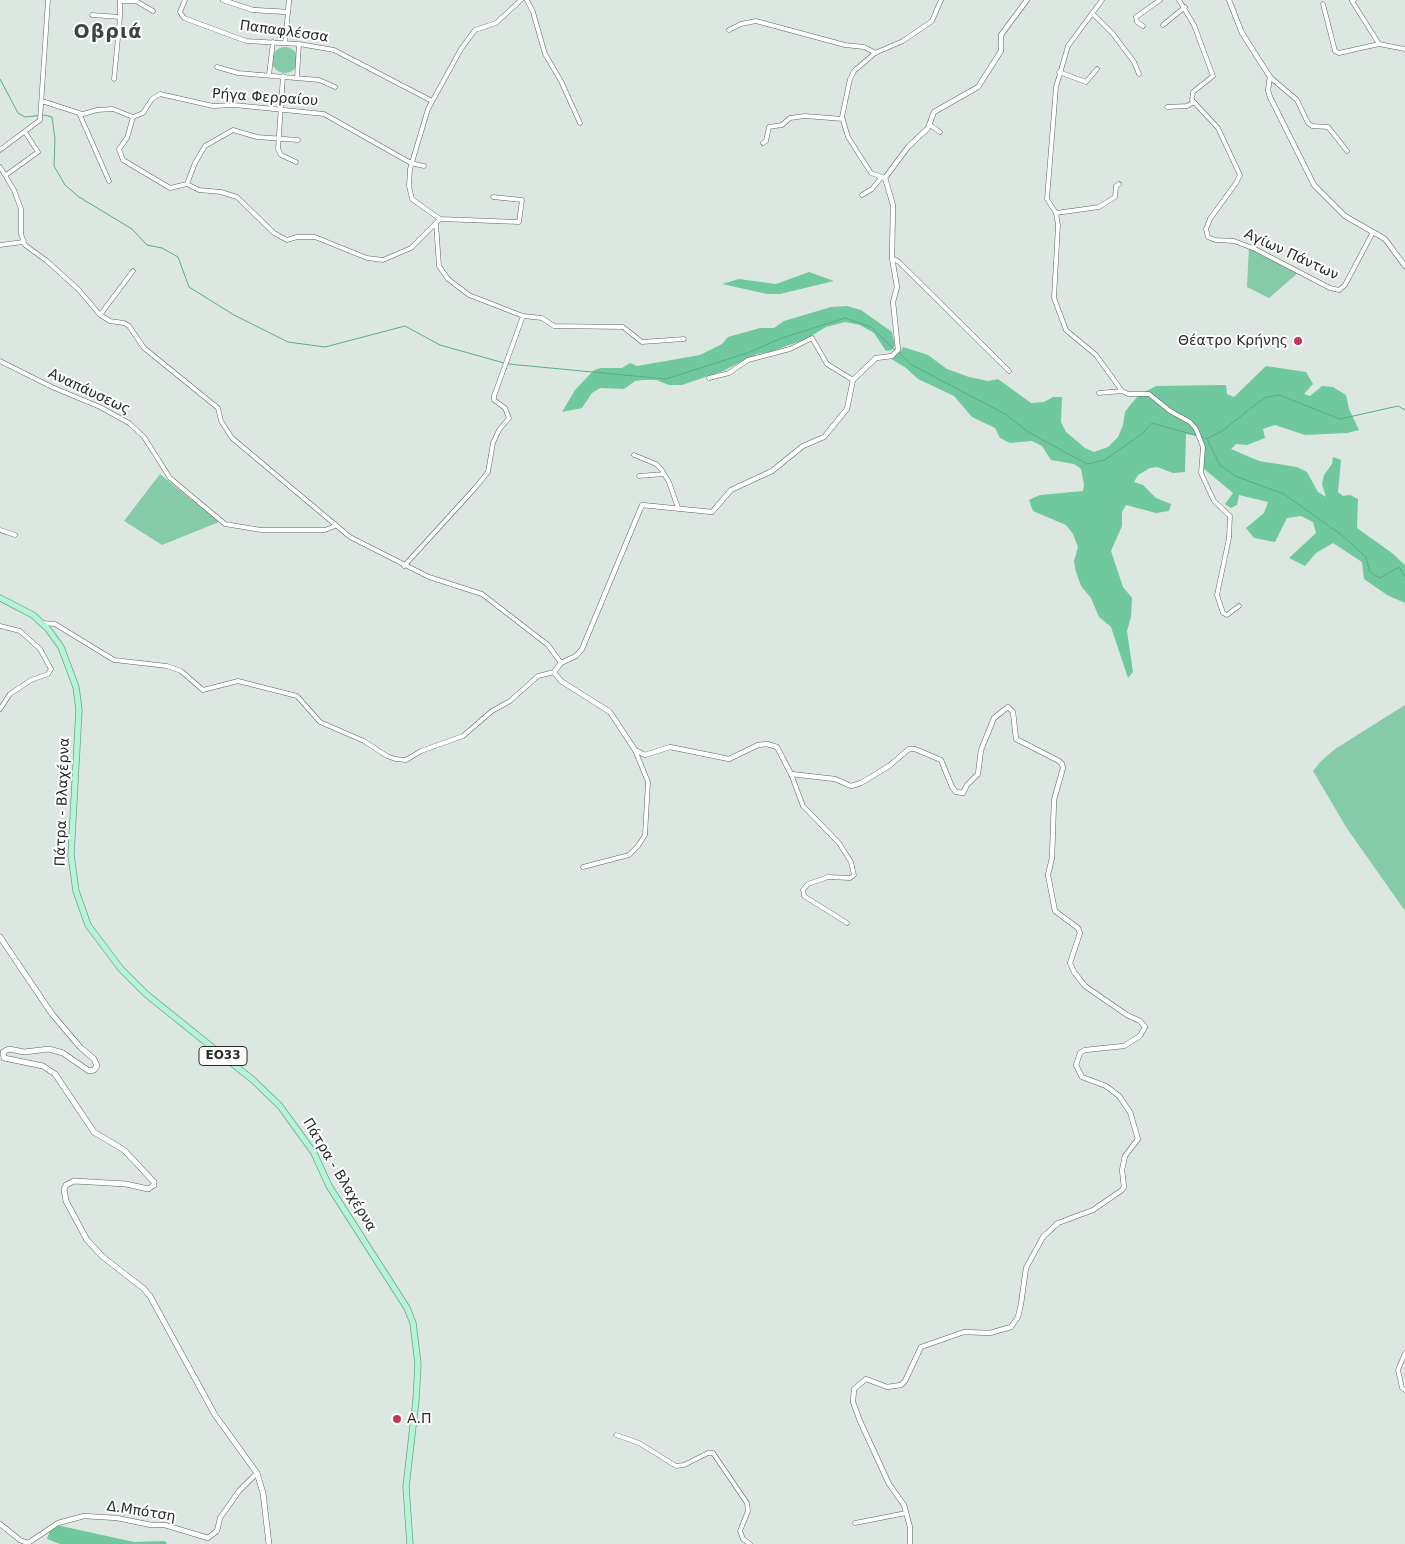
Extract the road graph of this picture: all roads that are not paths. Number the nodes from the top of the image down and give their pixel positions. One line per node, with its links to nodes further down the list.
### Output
1 (48, 0): 41 (street)
2 (120, 0): 17 (street); 21 (street)
3 (185, 0): 25 (street, Παπαφλέσσα)
4 (223, 0): 18 (street)
5 (289, 0): 18 (street)
6 (521, 0): 42 (street)
7 (527, 0): 49 (street)
8 (942, 0): 30 (street)
9 (1027, 0): 50 (street)
10 (1102, 0): 19 (street)
11 (1160, 0): 22 (street)
12 (1179, 0): 16 (street)
13 (1228, 0): 37 (street)
14 (1354, 0): 28 (street)
15 (1323, 4): 28 (street)
16 (1184, 7): 23 (street); 43 (street)
17 (153, 11)
18 (288, 12): 26 (street)
19 (1093, 14): 33 (street); 34 (street)
20 (92, 16): 21 (street)
21 (120, 17): 39 (street)
22 (1143, 26)
23 (1164, 26)
24 (729, 30): 30 (street)
25 (273, 42): 26 (street, Παπαφλέσσα); 35 (street)
26 (285, 43): 27 (street, Παπαφλέσσα)
27 (300, 44): 38 (street); 42 (street, Παπαφλέσσα)
28 (1380, 44): 29 (street)
29 (1405, 49)
30 (876, 53): 48 (street)
31 (218, 67): 35 (street)
32 (1097, 69): 33 (street)
33 (1059, 72): 69 (street)
34 (1139, 74)
35 (269, 75): 36 (street)
36 (283, 76): 38 (street); 45 (street)
37 (1270, 77): 57 (street); 72 (street)
38 (297, 78): 40 (street)
39 (114, 79)
40 (334, 87)
41 (42, 101): 46 (street); 51 (street)
42 (432, 101): 59 (street)
43 (1194, 102): 44 (street); 72 (street, Αγίων Πάντων)
44 (1167, 107)
45 (280, 109): 47 (street, Ρήγα Φερραίου); 53 (street); 59 (street, Ρήγα Φερραίου)
46 (79, 113): 47 (street); 64 (street)
47 (133, 117): 65 (street)
48 (843, 119): 55 (street); 63 (street)
49 (580, 123)
50 (930, 125): 52 (street); 63 (street)
51 (25, 132): 56 (street); 62 (street)
52 (940, 132)
53 (278, 138): 54 (street); 58 (street); 65 (street)
54 (298, 140)
55 (763, 143)
56 (0, 150)
57 (1347, 150)
58 (296, 162)
59 (411, 164): 61 (street, Ρήγα Φερραίου); 70 (street)
60 (0, 166): 62 (street)
61 (424, 166)
62 (6, 175): 73 (street)
63 (883, 178): 67 (street); 75 (street)
64 (109, 181)
65 (187, 184): 71 (street)
66 (1119, 184): 69 (street)
67 (862, 195)
68 (493, 197): 70 (street)
69 (1056, 213): 85 (street)
70 (440, 219): 71 (street)
71 (436, 224): 79 (street)
72 (1373, 232): 76 (street)
73 (23, 242): 74 (street); 78 (street)
74 (0, 245)
75 (892, 258): 82 (street); 84 (street)
76 (1405, 266)
77 (132, 271): 78 (street)
78 (100, 315): 91 (street)
79 (523, 316): 80 (street); 94 (street)
80 (684, 338)
81 (0, 361): 91 (street, Αναπάυσεως)
82 (1009, 370)
83 (709, 378): 84 (street)
84 (853, 380): 90 (street)
85 (1122, 391): 86 (street); 96 (street)
86 (1099, 393)
87 (634, 455): 88 (street)
88 (664, 474): 89 (street); 90 (street)
89 (638, 476)
90 (678, 508): 99 (street)
91 (335, 526): 94 (street)
92 (0, 530): 93 (street)
93 (15, 535)
94 (404, 566): 99 (street)
95 (0, 598): 97 (main road, Πάτρα - Βλαχέρνα / ΕΟ33)
96 (1239, 606)
97 (42, 623): 100 (street); 116 (main road, Πάτρα - Βλαχέρνα / ΕΟ33)
98 (0, 626): 101 (street)
99 (561, 663): 100 (street)
100 (554, 672): 102 (street)
101 (0, 708)
102 (635, 750): 103 (street); 104 (street)
103 (791, 774): 105 (street); 112 (street)
104 (583, 867)
105 (847, 923)
106 (0, 937): 107 (main road)
107 (1, 1054): 111 (main road)
108 (1405, 1353): 109 (street)
109 (1405, 1390)
110 (616, 1435): 117 (street)
111 (257, 1473): 114 (street, Δ.Μπότση); 115 (main road)
112 (906, 1513): 113 (street); 118 (street)
113 (855, 1523)
114 (0, 1524)
115 (268, 1544)
116 (410, 1544)
117 (750, 1544)
118 (910, 1544)

